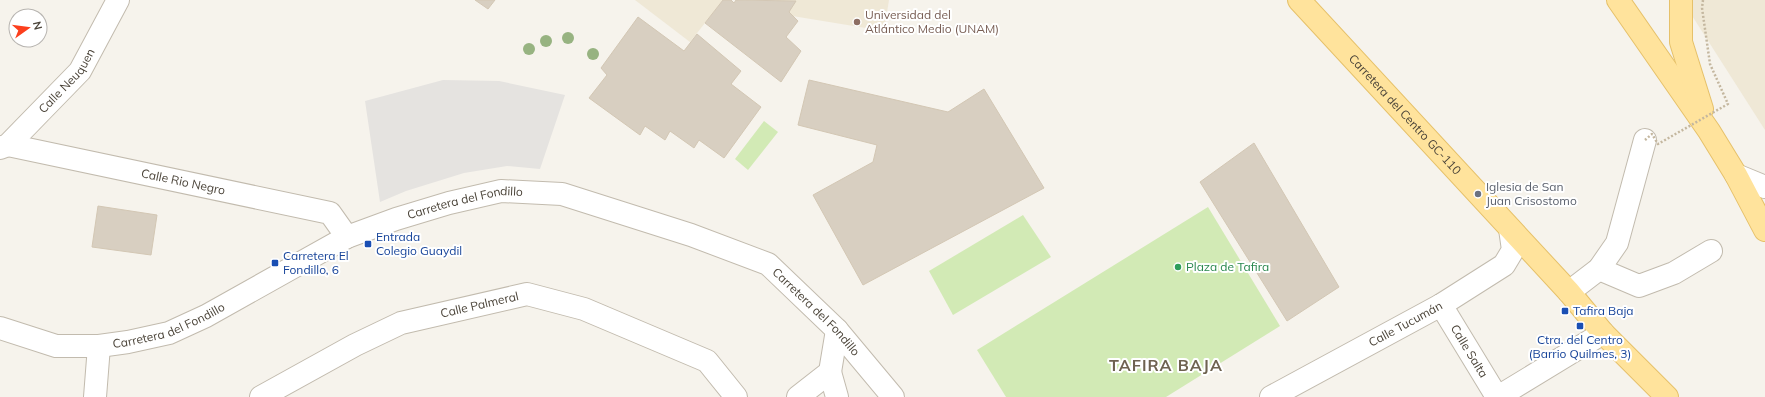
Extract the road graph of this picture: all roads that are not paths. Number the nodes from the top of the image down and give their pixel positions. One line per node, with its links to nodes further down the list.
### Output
1 (118, 0): 7 (street, Calle Neuquen)
2 (1299, 0): 10 (main road, Carretera del Centro GC-110)
3 (1618, 0): 5 (main road)
4 (1681, 0): 5 (main road)
5 (1709, 131): 8 (main road)
6 (1645, 140): 14 (street)
7 (4, 146): 12 (street, Calle Rio Negro)
8 (1736, 174): 9 (street); 11 (main road)
9 (1765, 187)
10 (1510, 229): 15 (main road, Carretera del Centro GC-110); 16 (street, Calle Tucumán)
11 (1765, 230)
12 (347, 237): 18 (street, Carretera del Fondillo); 20 (street, Carretera del Fondillo)
13 (1711, 251): 14 (street)
14 (1600, 269): 15 (street)
15 (1569, 292): 19 (main road, Carretera del Centro GC-110)
16 (1441, 305): 28 (street, Calle Tucumán); 29 (street, Calle Salta)
17 (2, 330): 20 (street, Carretera del Fondillo)
18 (837, 330): 21 (street); 27 (street, Carretera del Fondillo)
19 (1603, 333): 29 (street); 30 (main road)
20 (100, 346): 22 (street)
21 (830, 372): 25 (street); 26 (street)
22 (95, 397)
23 (260, 397): 24 (street, Calle Palmeral)
24 (736, 397)
25 (798, 397)
26 (837, 397)
27 (893, 397)
28 (1271, 397)
29 (1498, 397)
30 (1667, 397)

